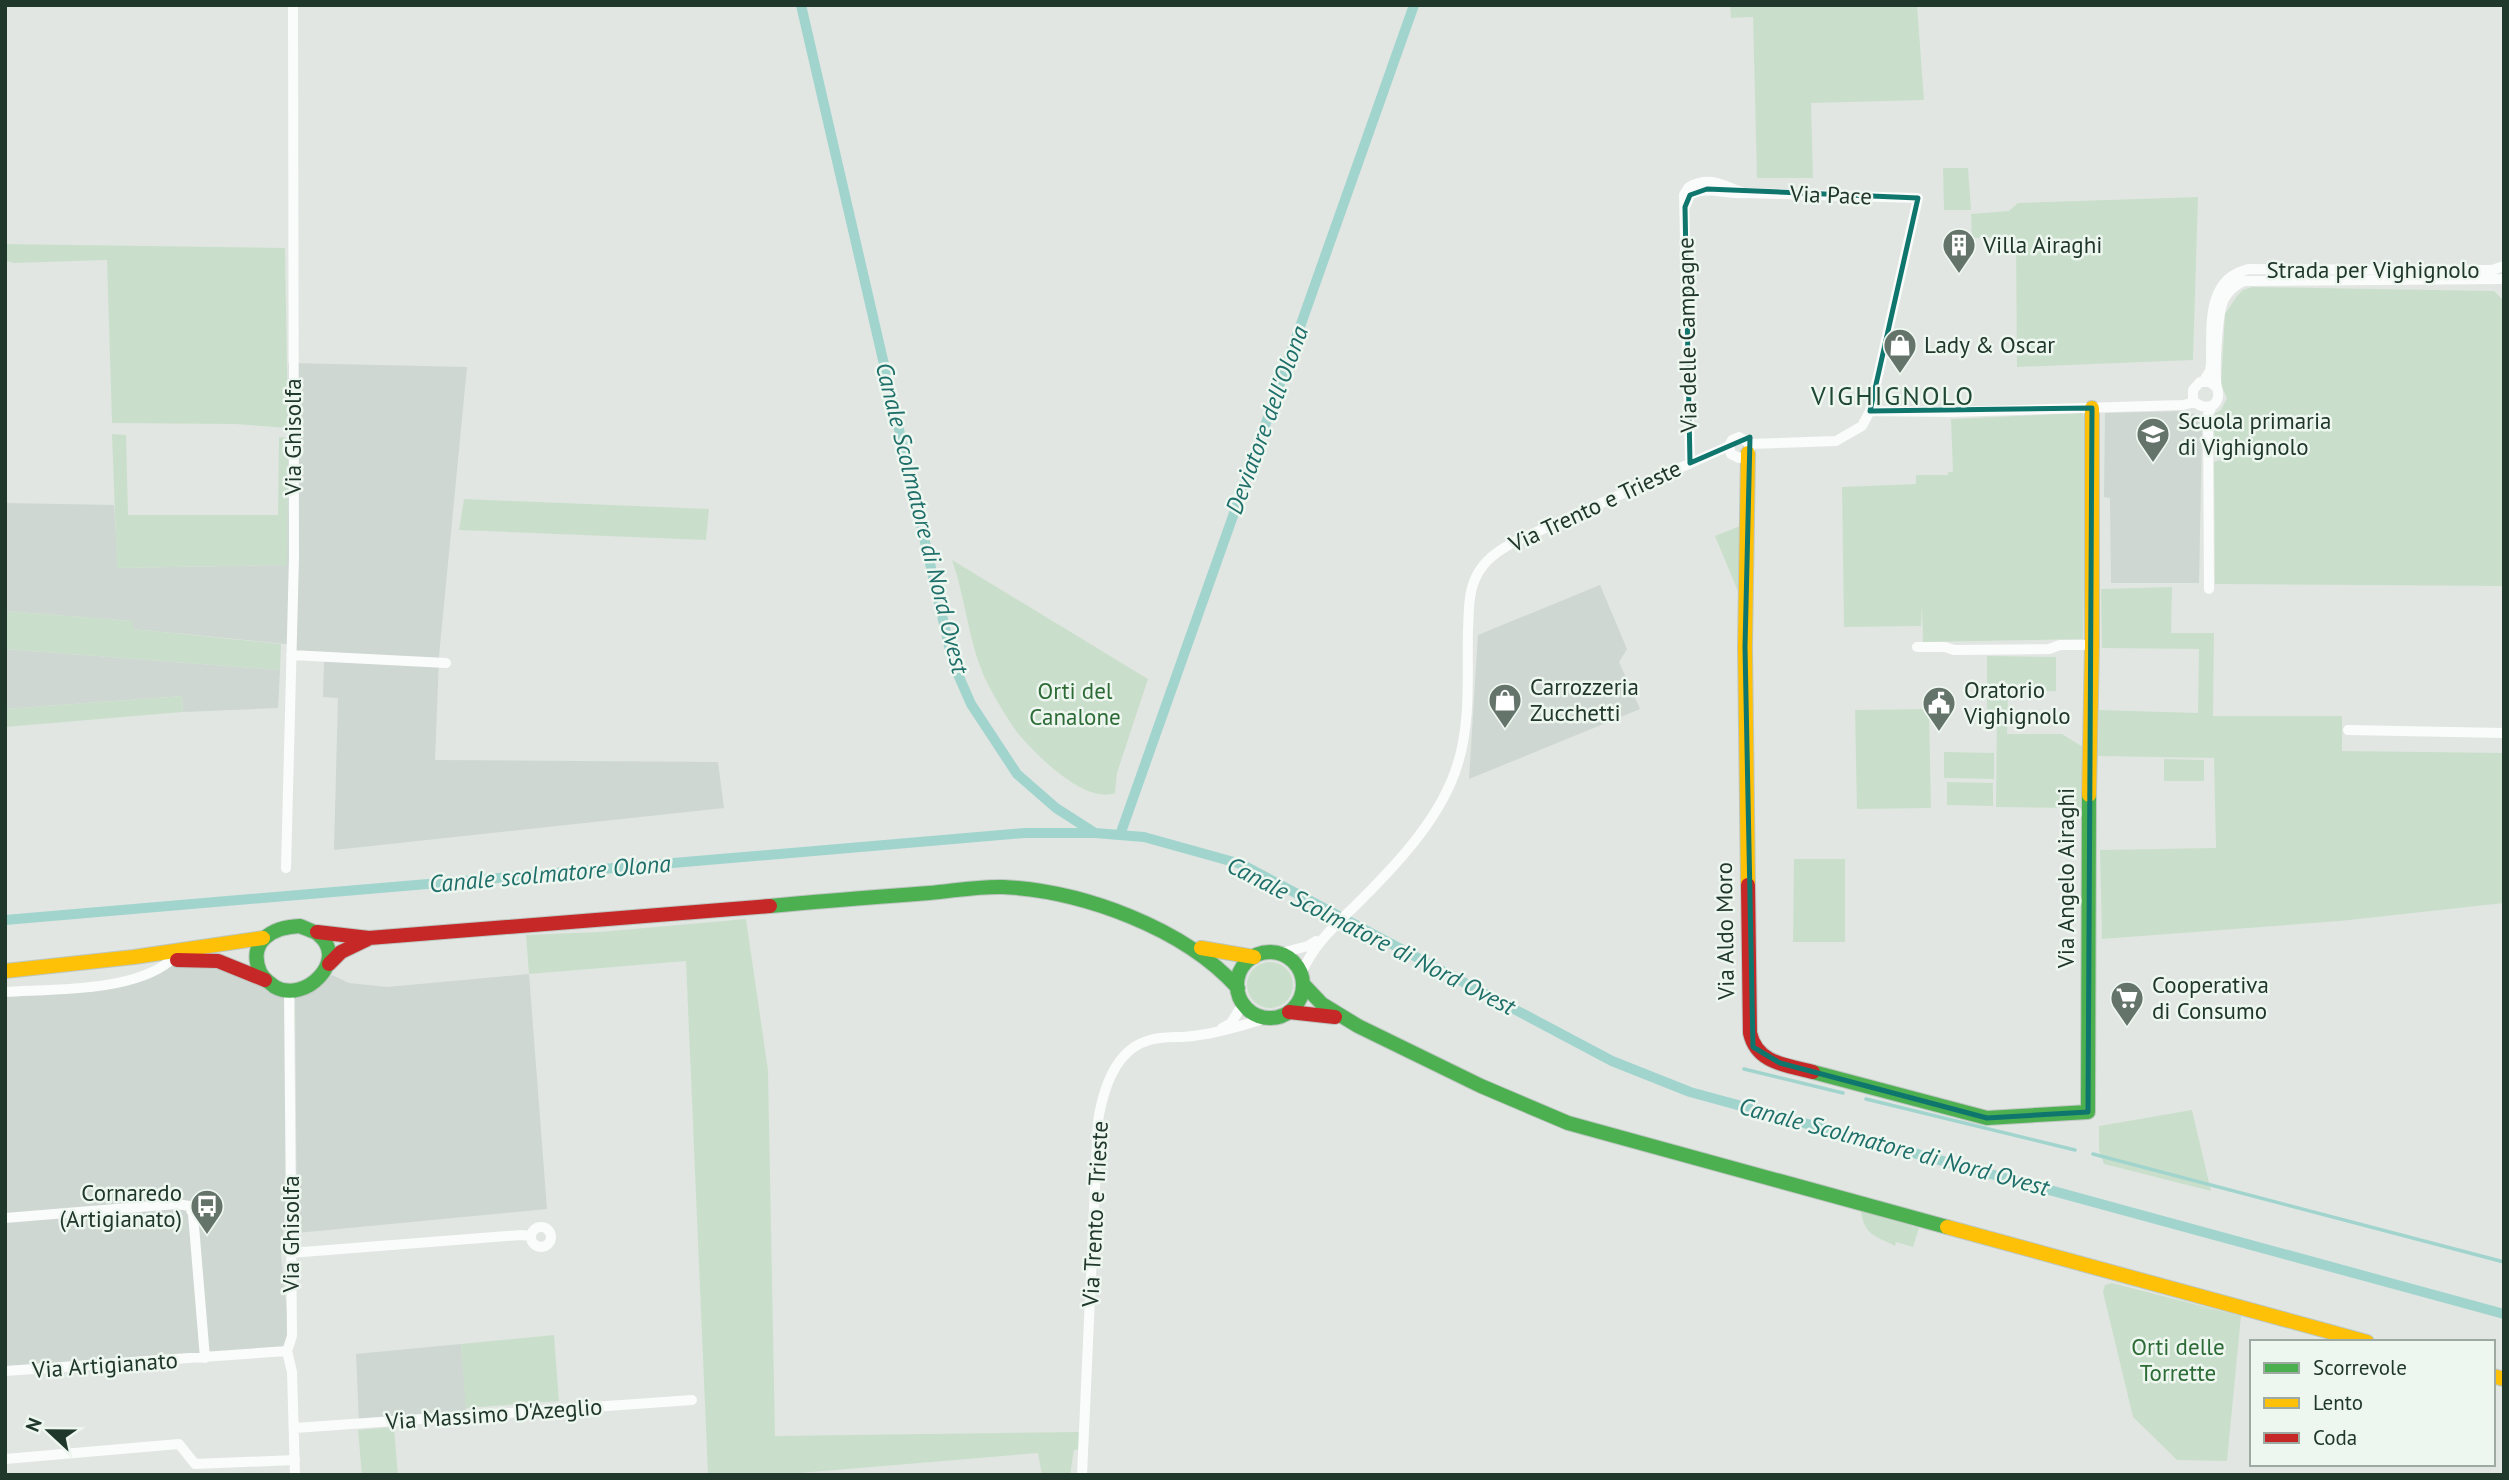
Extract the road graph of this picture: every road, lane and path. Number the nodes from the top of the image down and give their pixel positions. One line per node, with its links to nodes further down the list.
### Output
1 (293, 5): 17 (street, Via Ghisolfa)
2 (1685, 207): 10 (street, Via Pace); 13 (street, Via delle Campagne)
3 (2504, 266): 4 (street, Strada per Vighignolo)
4 (2242, 276): 5 (street, Strada per Vighignolo); 6 (street); 7 (street)
5 (2504, 279)
6 (2203, 382): 7 (street); 8 (street)
7 (2216, 387): 8 (street)
8 (2200, 405): 9 (street); 14 (street)
9 (2092, 408): 10 (street); 15 (main road, Via Angelo Airaghi)
10 (1870, 411): 12 (street)
11 (1729, 449): 12 (street); 12 (street); 13 (street, Via Trento e Trieste)
12 (1748, 453): 43 (main road, Via Aldo Moro)
13 (1690, 463): 23 (street, Via Trento e Trieste)
14 (2209, 589)
15 (2092, 645): 16 (street); 43 (main road, Via Angelo Airaghi)
16 (1917, 647)
17 (291, 654): 18 (street); 21 (street, Via Ghisolfa)
18 (446, 663)
19 (2348, 730): 20 (street)
20 (2504, 733)
21 (286, 868)
22 (317, 932): 24 (main road); 25 (main road); 31 (main road)
23 (1323, 937): 27 (street, Via Trento e Trieste); 33 (street, Via Trento e Trieste)
24 (263, 938): 30 (main road); 34 (main road)
25 (369, 938): 26 (main road); 31 (main road)
26 (1193, 947): 28 (main road); 35 (main road)
27 (1277, 954): 28 (main road); 33 (main road)
28 (1254, 957): 35 (main road)
29 (170, 961): 30 (main road); 34 (main road); 37 (street)
30 (105, 962): 32 (main road)
31 (329, 964): 36 (main road)
32 (5, 971)
33 (1302, 979): 39 (main road); 41 (main road)
34 (265, 980): 36 (main road)
35 (1238, 988): 38 (main road)
36 (289, 991): 46 (street, Via Ghisolfa)
37 (5, 992)
38 (1243, 1004): 40 (main road); 42 (street)
39 (1289, 1012): 40 (main road); 41 (main road)
40 (1265, 1018): 42 (street, Via Trento e Trieste)
41 (1344, 1018): 47 (main road)
42 (1215, 1032): 56 (street, Via Trento e Trieste)
43 (2088, 1112)
44 (5, 1218): 49 (street, Via Artigianato)
45 (531, 1236): 46 (street)
46 (290, 1253): 48 (street, Via Ghisolfa)
47 (2360, 1340)
48 (287, 1351): 49 (street, Via Artigianato); 52 (street, Via Ghisolfa)
49 (205, 1358): 50 (street, Via Artigianato)
50 (5, 1371)
51 (692, 1400): 52 (street, Via Massimo D'Azeglio)
52 (295, 1428): 54 (street, Via Ghisolfa)
53 (5, 1459): 54 (street)
54 (295, 1460): 55 (street, Via Ghisolfa)
55 (295, 1475)
56 (1082, 1475)

